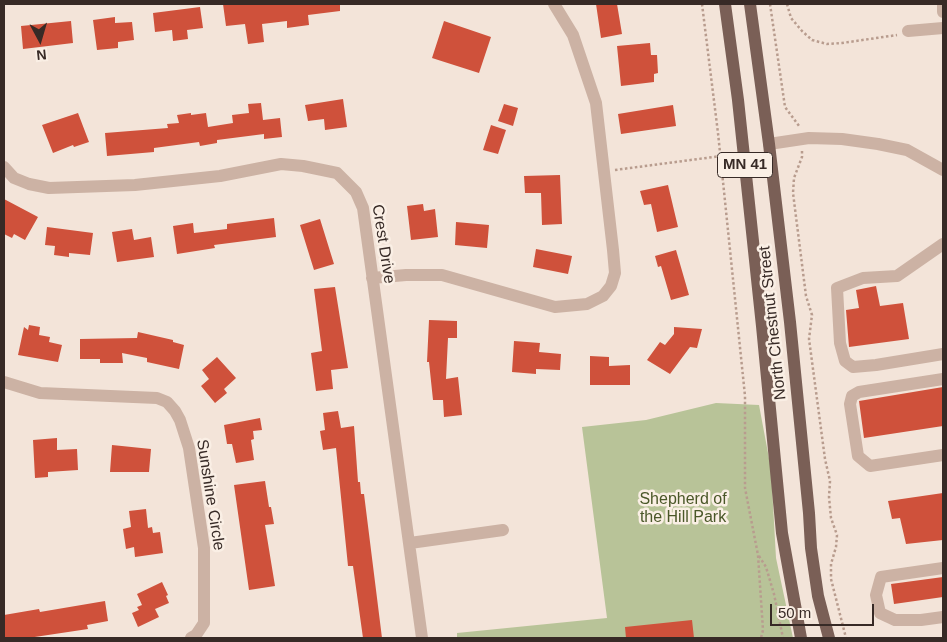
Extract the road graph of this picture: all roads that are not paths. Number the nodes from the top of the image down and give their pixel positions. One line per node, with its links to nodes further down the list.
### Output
1 (554, 4): 12 (street)
2 (725, 4): 23 (main road, North Chestnut Street / MN 41)
3 (750, 4): 8 (main road, North Chestnut Street / MN 41)
4 (943, 4): 5 (street)
5 (943, 12)
6 (943, 28): 7 (street)
7 (908, 30)
8 (770, 144): 10 (street); 24 (main road, North Chestnut Street / MN 41)
9 (4, 167): 12 (street, Crest Drive)
10 (943, 170)
11 (943, 244): 13 (street)
12 (372, 278): 18 (street, Crest Drive)
13 (943, 354)
14 (943, 379): 16 (street)
15 (4, 382): 21 (street, Sunshine Circle)
16 (943, 454)
17 (504, 530): 18 (street)
18 (410, 543): 22 (street, Crest Drive)
19 (943, 568): 20 (street)
20 (943, 617)
21 (191, 638)
22 (422, 638)
23 (801, 638)
24 (829, 638)

